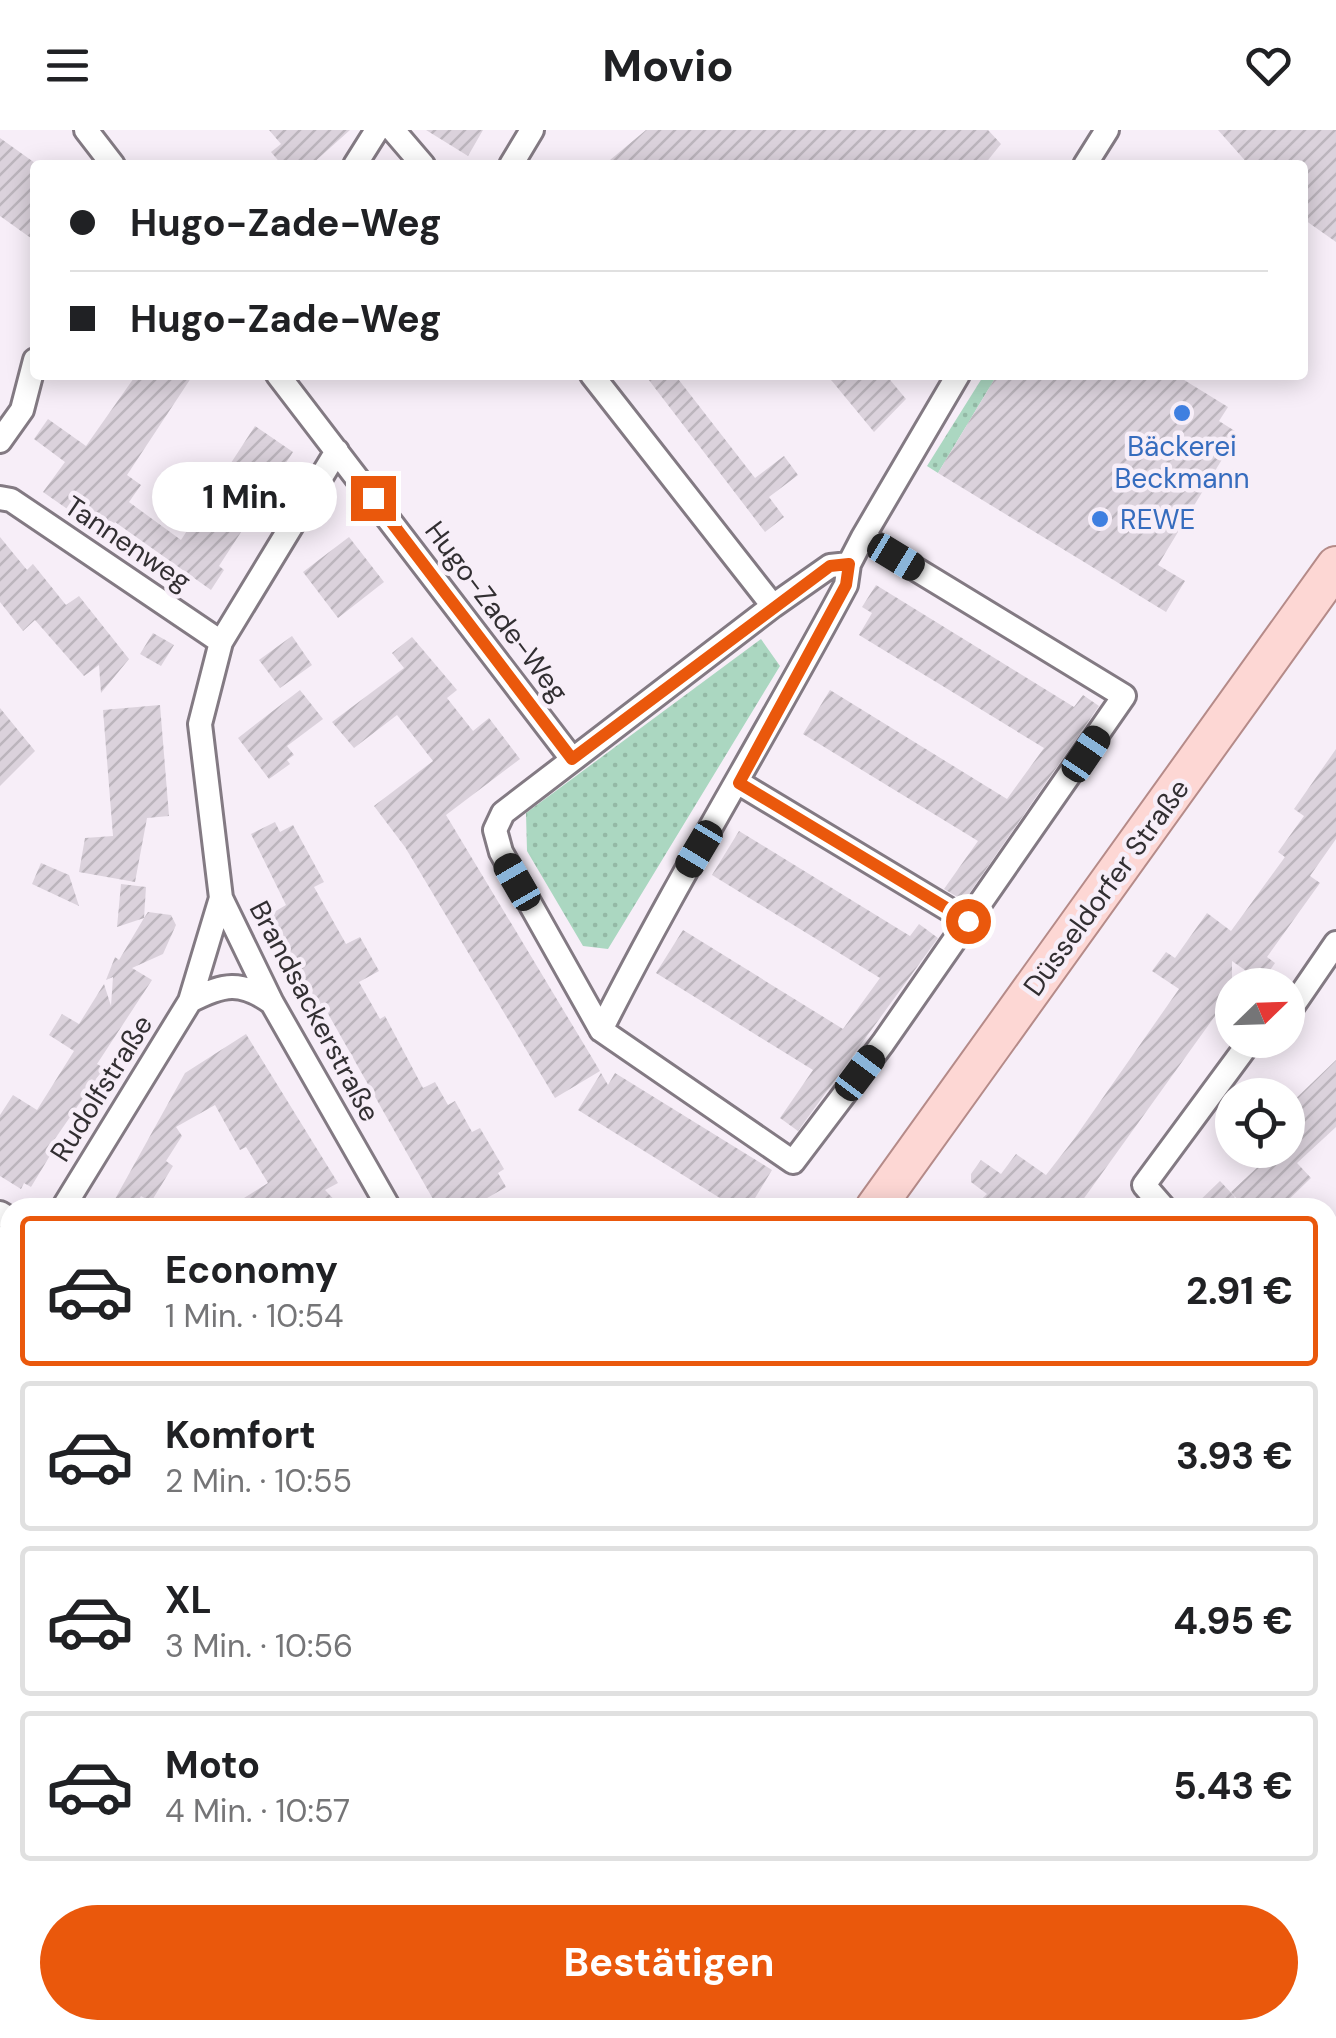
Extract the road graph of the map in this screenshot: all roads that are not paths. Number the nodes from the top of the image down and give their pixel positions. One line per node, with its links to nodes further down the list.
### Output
1 (86, 130): 6 (street)
2 (377, 130): 7 (street)
3 (393, 130): 8 (street)
4 (532, 130): 9 (street)
5 (1108, 130): 10 (street)
6 (109, 160)
7 (358, 160)
8 (419, 160)
9 (514, 160)
10 (1088, 160)
11 (30, 379): 15 (street)
12 (282, 380): 16 (street, Hugo-Zade-Weg)
13 (596, 380): 21 (street)
14 (955, 380): 18 (street)
15 (0, 441)
16 (338, 451): 22 (street, Brandsackerstraße); 23 (street, Hugo-Zade-Weg)
17 (0, 498): 22 (street, Tannenweg)
18 (863, 537): 19 (street); 26 (street)
19 (849, 564): 21 (street); 24 (street)
20 (1336, 566): 35 (main road, Düsseldorfer Straße)
21 (774, 606): 23 (street)
22 (221, 642): 25 (street, Brandsackerstraße)
23 (572, 759): 31 (street)
24 (739, 783): 26 (street); 31 (street)
25 (221, 898): 29 (street, Rudolfstraße); 30 (street, Brandsackerstraße)
26 (968, 921): 31 (street)
27 (1336, 943): 28 (street)
28 (1305, 988)
29 (190, 1001): 30 (street, Rudolfstraße); 33 (street, Rudolfstraße)
30 (272, 1004): 34 (street, Brandsackerstraße)
31 (601, 1030)
32 (1237, 1058): 36 (street)
33 (68, 1198)
34 (383, 1198)
35 (882, 1198)
36 (1155, 1198)

